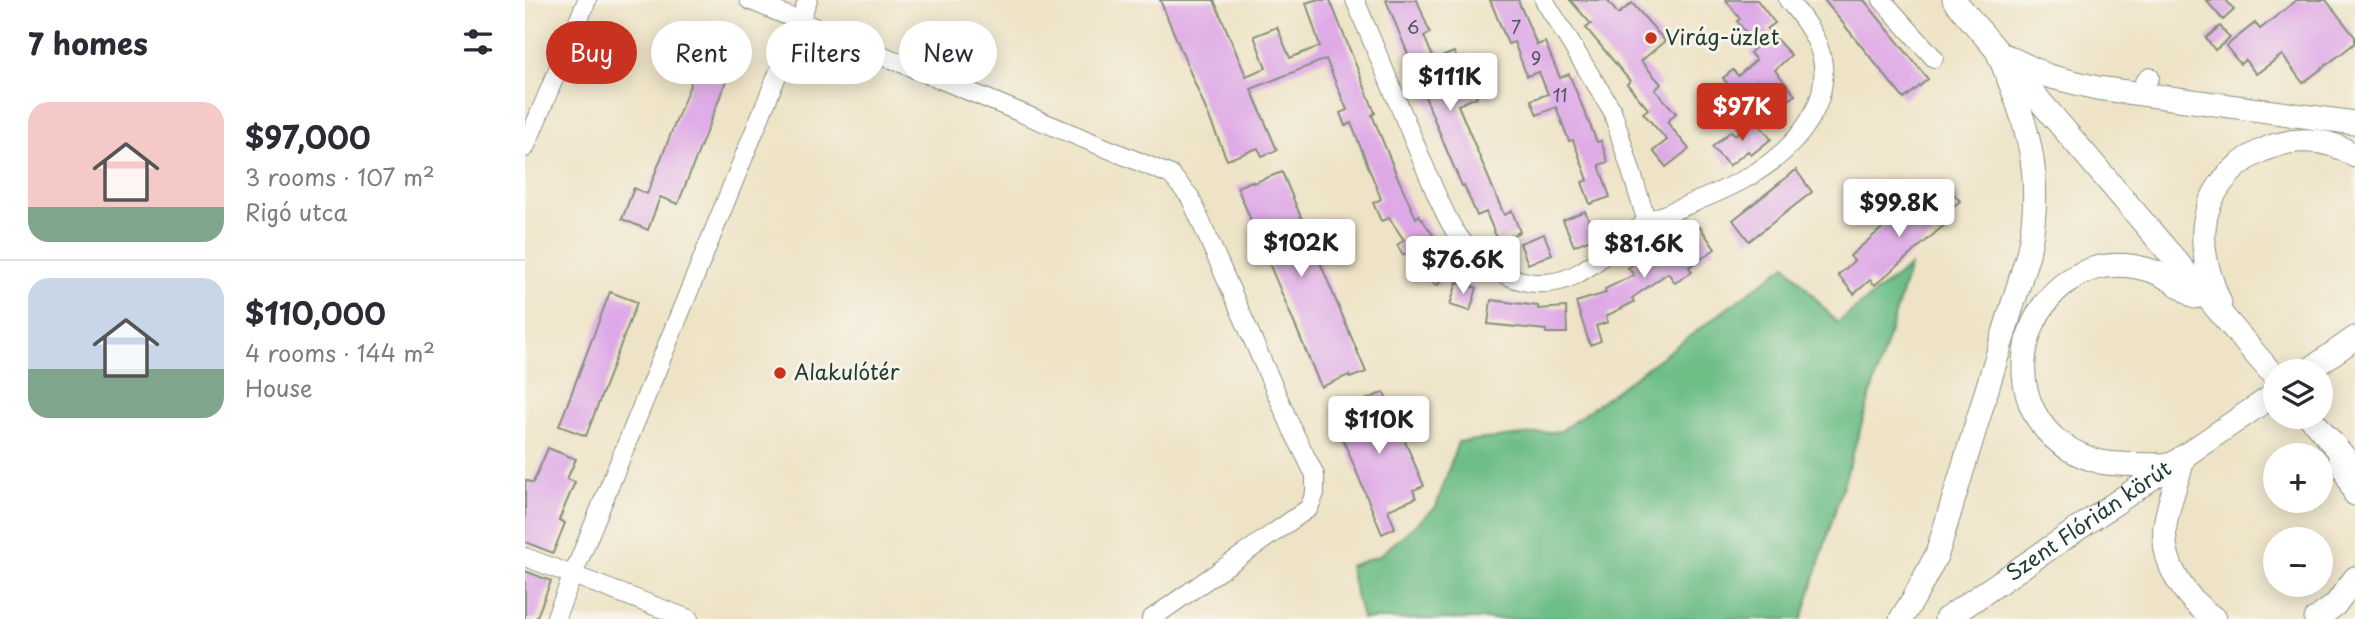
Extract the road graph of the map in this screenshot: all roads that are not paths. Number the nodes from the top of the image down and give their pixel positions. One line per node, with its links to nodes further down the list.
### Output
1 (587, 0): 15 (street)
2 (749, 0): 9 (street)
3 (809, 0): 9 (street)
4 (1355, 0): 17 (street)
5 (1544, 0): 17 (street)
6 (1788, 0): 17 (street)
7 (1882, 0): 12 (street)
8 (1954, 0): 10 (main road)
9 (799, 21)
10 (1997, 51): 14 (main road); 18 (main road); 34 (main road)
11 (885, 57): 33 (street)
12 (1934, 58)
13 (773, 84): 29 (street)
14 (2355, 123)
15 (525, 148)
16 (2355, 156): 18 (main road)
17 (1647, 222)
18 (2230, 325): 21 (main road); 25 (main road)
19 (2353, 338): 20 (main road)
20 (2325, 359)
21 (2263, 363)
22 (2263, 402): 25 (main road, Szent Flórián körút)
23 (2320, 429): 24 (main road)
24 (2336, 448): 26 (main road); 27 (main road)
25 (2178, 461): 35 (main road, Szent Flórián körút); 36 (main road)
26 (2355, 469)
27 (2355, 494)
28 (525, 557): 29 (street)
29 (572, 575): 31 (street); 32 (street)
30 (2355, 578): 37 (main road)
31 (555, 619)
32 (688, 619)
33 (1151, 619)
34 (1901, 619)
35 (1946, 619)
36 (2215, 619)
37 (2316, 619)

